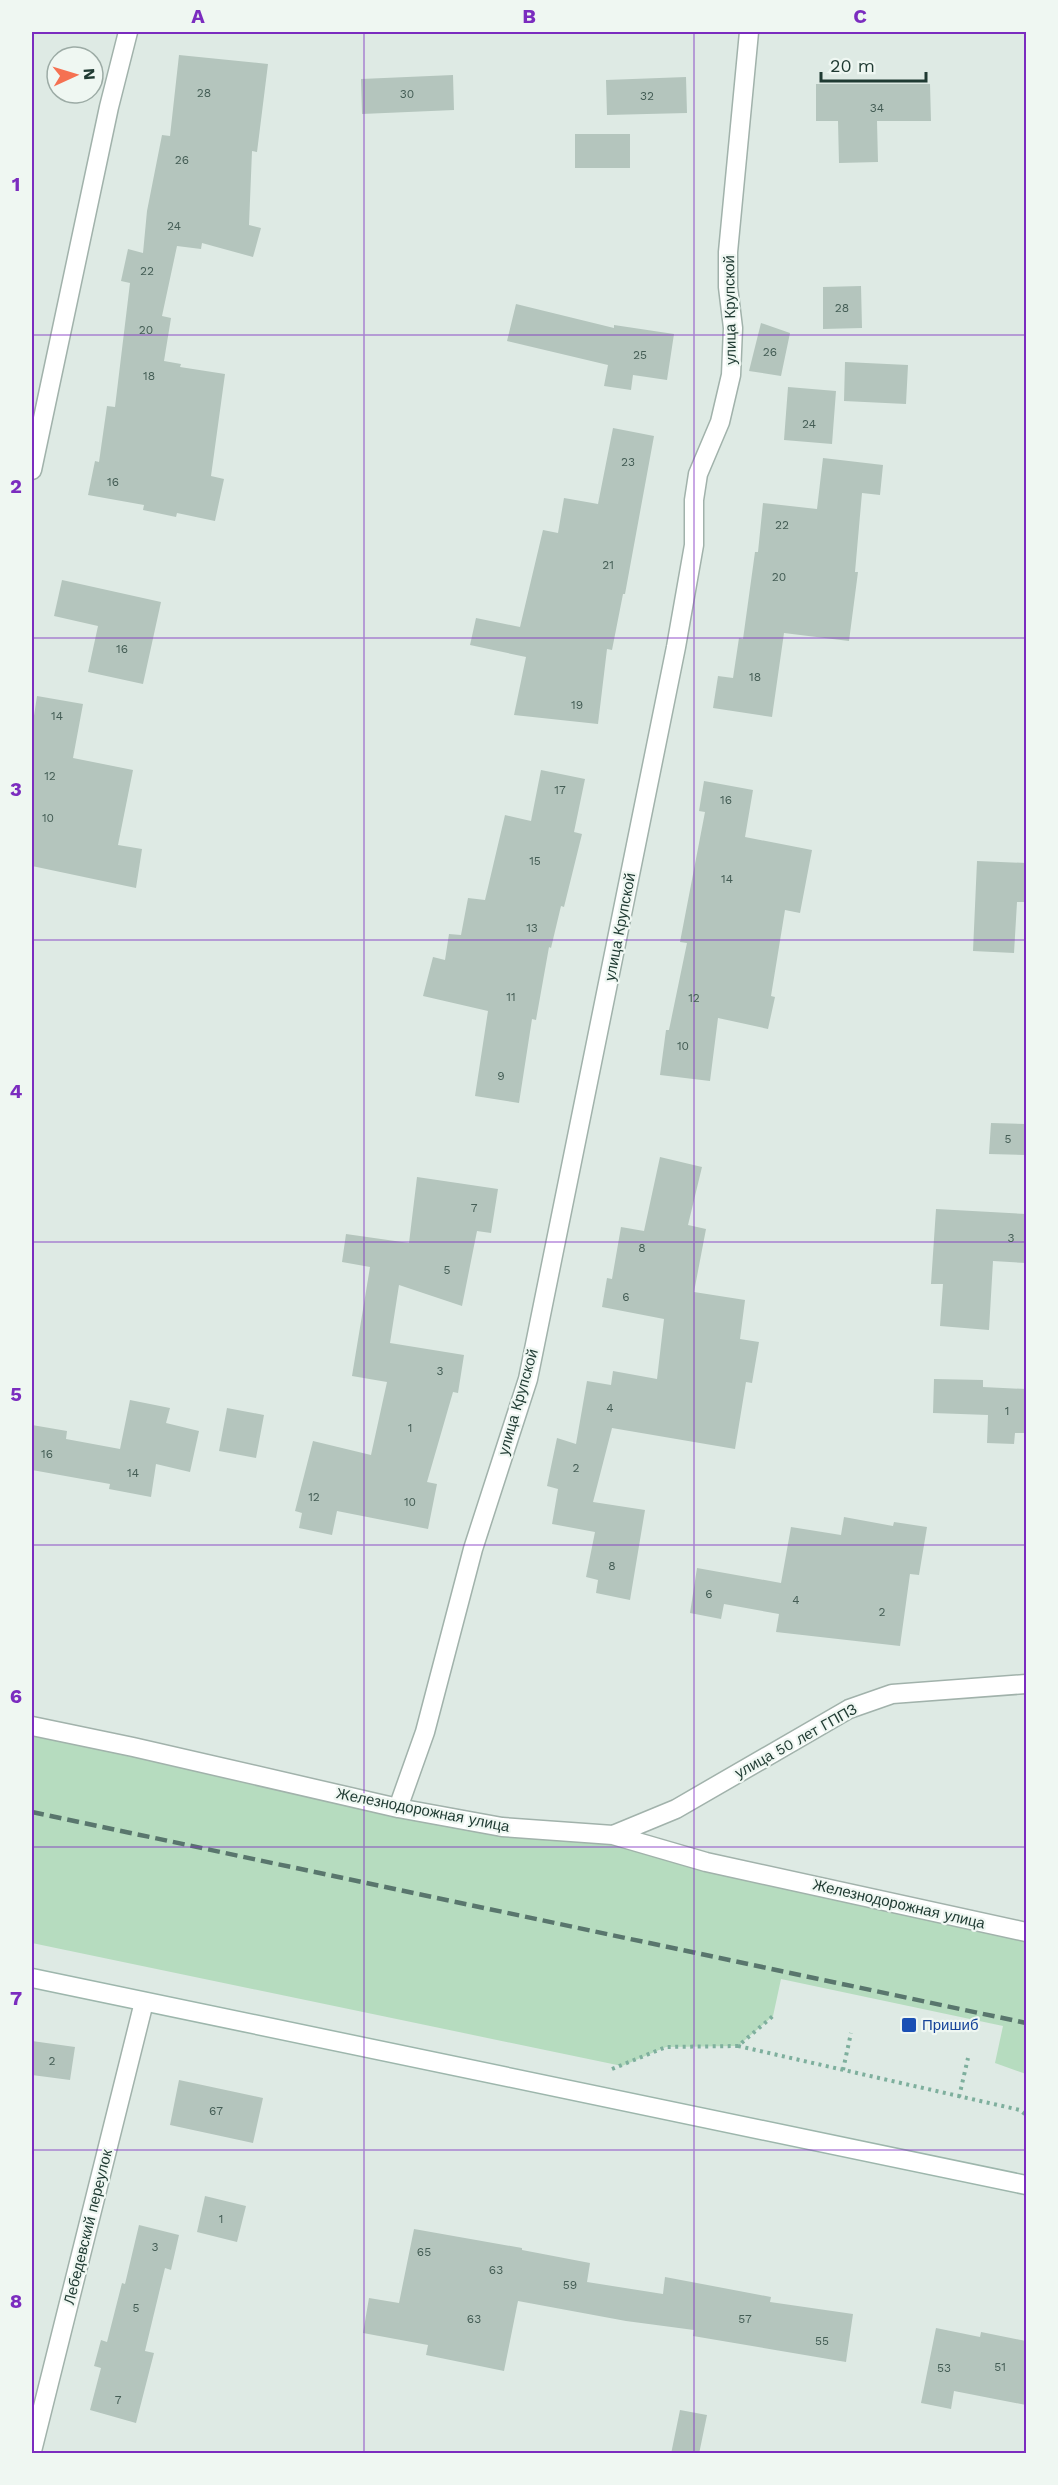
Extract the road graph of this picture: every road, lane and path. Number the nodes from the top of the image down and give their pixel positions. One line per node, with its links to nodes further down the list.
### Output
1 (128, 32): 3 (street)
2 (749, 32): 6 (street, улица Крупской)
3 (32, 470)
4 (1026, 1684): 7 (street, улица 50 лет ГППЗ)
5 (32, 1726): 6 (street, Железнодорожная улица)
6 (398, 1808): 7 (street, Железнодорожная улица)
7 (613, 1835): 8 (street, Железнодорожная улица)
8 (1026, 1932)
9 (32, 1978): 10 (street)
10 (144, 2002): 19 (street); 20 (street, Лебедевский переулок)
11 (772, 2016): 13 (path)
12 (851, 2033): 15 (path)
13 (738, 2046): 15 (path); 16 (path)
14 (968, 2058): 17 (path)
15 (843, 2070): 17 (path)
16 (601, 2072)
17 (959, 2097): 18 (path)
18 (1026, 2115)
19 (1026, 2186)
20 (32, 2451)

